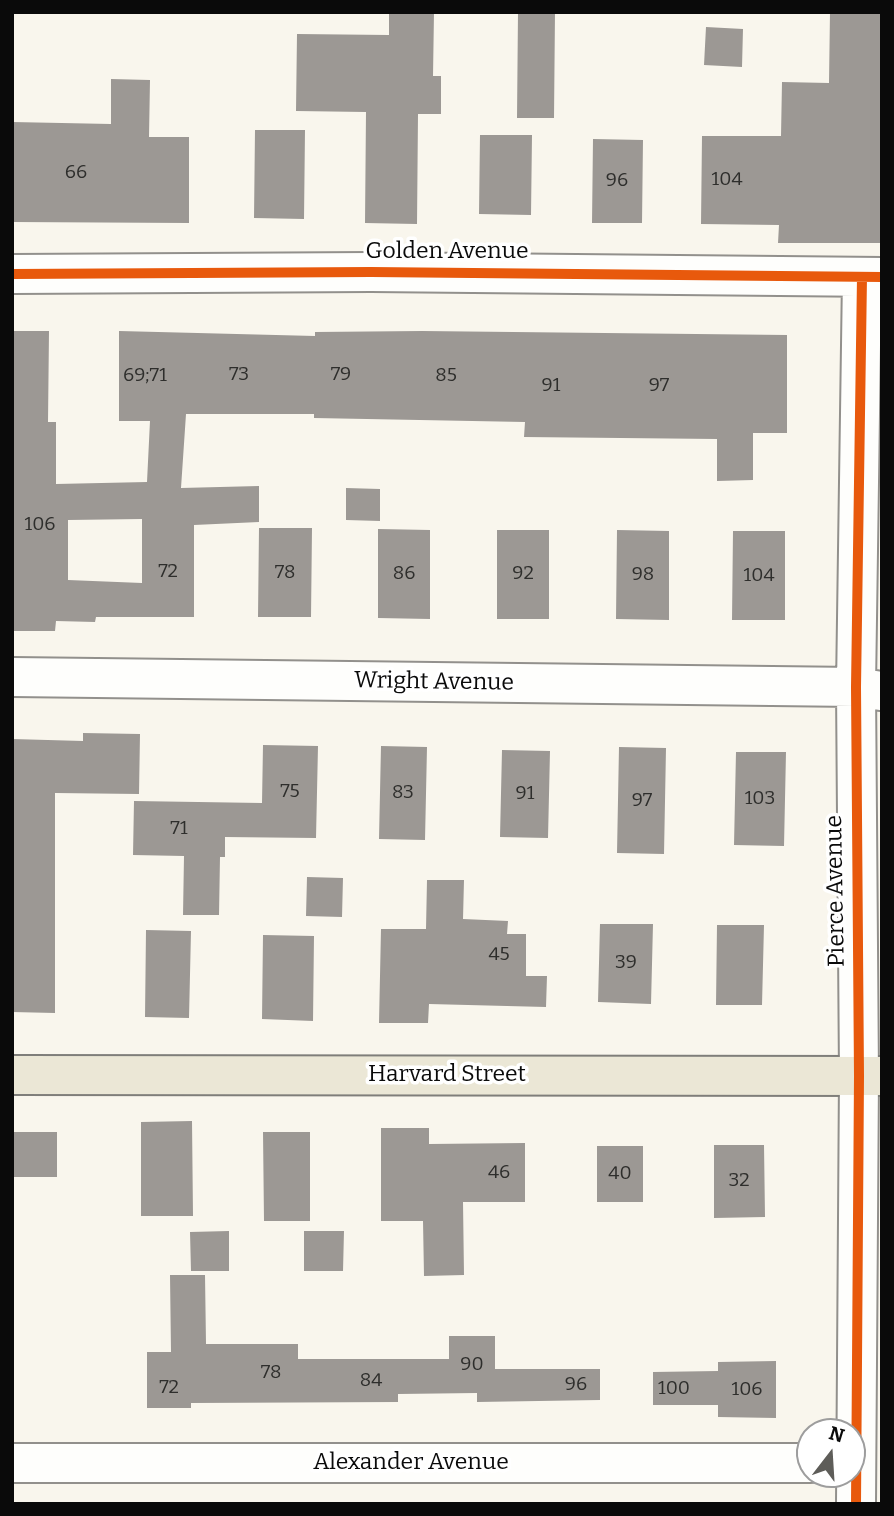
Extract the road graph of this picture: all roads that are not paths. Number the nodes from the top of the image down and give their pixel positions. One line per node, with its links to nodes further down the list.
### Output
1 (12, 274): 2 (street, Golden Avenue)
2 (872, 277): 4 (street, Pierce Avenue)
3 (12, 677): 4 (street, Wright Avenue)
4 (869, 689): 6 (street, Pierce Avenue)
5 (12, 1075): 6 (main road, Harvard Street)
6 (870, 1076): 7 (street, Pierce Avenue)
7 (865, 1418)
8 (796, 1463): 9 (street, Alexander Avenue)
9 (12, 1464)

